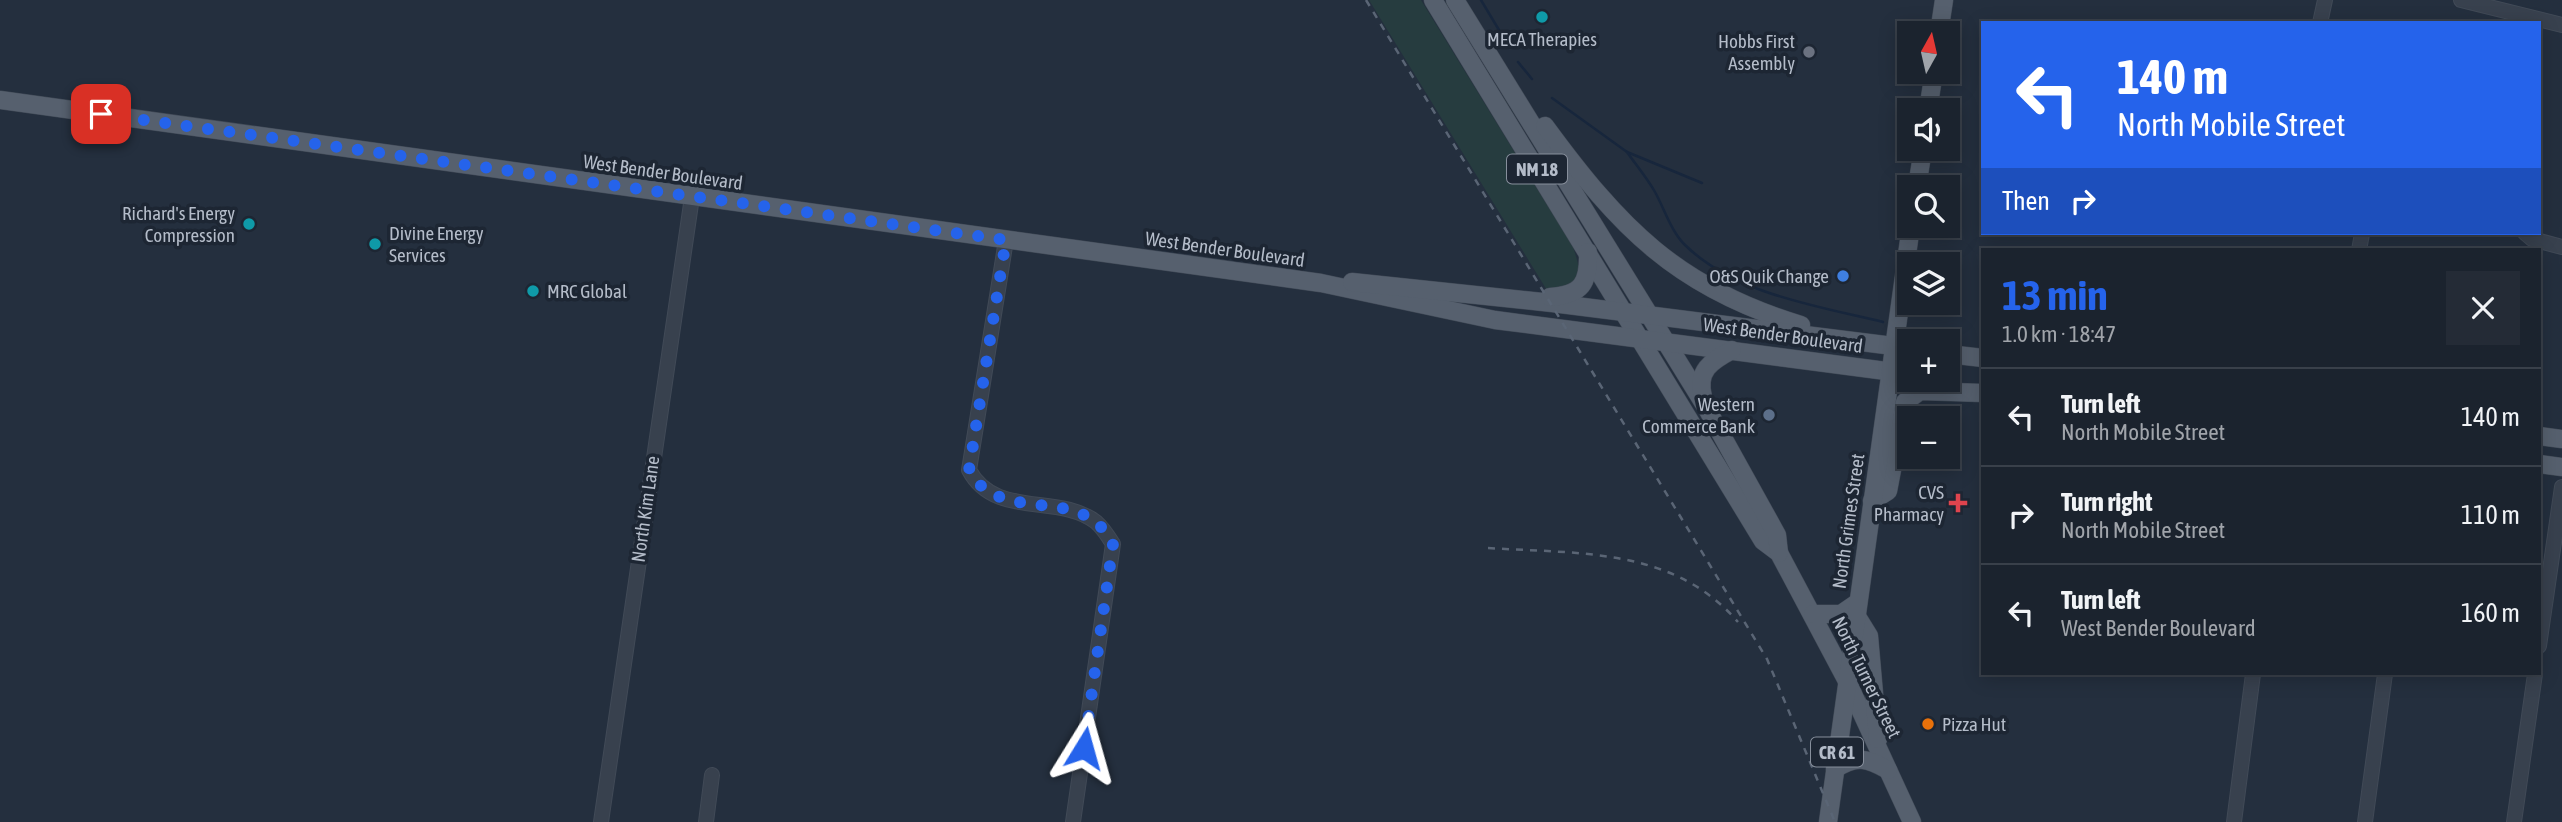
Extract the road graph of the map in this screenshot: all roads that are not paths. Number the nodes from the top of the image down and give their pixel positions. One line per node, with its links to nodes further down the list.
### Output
1 (1433, 0): 16 (main road, NM 18)
2 (1455, 0): 10 (main road, NM 18)
3 (1944, 0): 6 (main road)
4 (2325, 0): 7 (street)
5 (2461, 0): 8 (street)
6 (1941, 21)
7 (2320, 21)
8 (2562, 25)
9 (0, 100): 11 (main road, West Bender Boulevard)
10 (1517, 100): 20 (main road, NM 18); 23 (main road)
11 (692, 197): 14 (main road, West Bender Boulevard); 54 (street, North Kim Lane)
12 (2527, 235): 15 (street)
13 (1910, 238): 21 (main road, North Grimes Street / CR 61)
14 (1006, 240): 17 (main road, West Bender Boulevard); 56 (street)
15 (2562, 247)
16 (1588, 252): 18 (main road); 19 (main road, NM 18)
17 (1321, 283): 18 (main road, West Bender Boulevard); 22 (main road, West Bender Boulevard)
18 (1522, 299): 19 (main road, West Bender Boulevard)
19 (1625, 312): 20 (main road, West Bender Boulevard); 22 (main road, NM 18)
20 (1648, 315): 23 (main road, West Bender Boulevard); 24 (main road, North Turner Street)
21 (1902, 329)
22 (1640, 338): 24 (main road, West Bender Boulevard); 42 (main road, North Turner Street)
23 (1844, 340): 25 (main road, West Bender Boulevard)
24 (1665, 341): 26 (main road, West Bender Boulevard); 35 (main road, North Turner Street)
25 (1897, 347)
26 (1732, 350): 30 (main road, West Bender Boulevard); 35 (main road)
27 (1960, 355): 29 (main road)
28 (1897, 356): 30 (main road, North Grimes Street / CR 61)
29 (1981, 358)
30 (1890, 371): 31 (main road, West Bender Boulevard); 41 (main road, North Grimes Street / CR 61)
31 (1897, 372)
32 (1960, 382): 33 (main road)
33 (1981, 385)
34 (1981, 393): 41 (main road)
35 (1706, 407): 42 (main road, North Turner Street)
36 (2541, 436): 37 (main road)
37 (2562, 439)
38 (2541, 464): 39 (main road)
39 (2562, 467)
40 (2562, 487): 45 (street)
41 (1872, 501): 43 (main road, North Grimes Street / CR 61)
42 (1779, 553): 44 (main road, North Turner Street)
43 (1857, 609): 44 (main road); 49 (main road, North Grimes Street / CR 61); 50 (main road)
44 (1813, 614): 49 (main road, North Turner Street)
45 (2541, 632)
46 (2253, 675): 59 (street)
47 (2385, 675): 60 (street)
48 (2535, 675): 61 (street)
49 (1847, 681): 50 (main road, North Turner Street); 51 (main road, North Grimes Street / CR 61)
50 (1879, 750): 52 (main road, North Turner Street)
51 (1835, 769): 52 (main road); 57 (main road, North Grimes Street / CR 61)
52 (1888, 770): 58 (main road, North Turner Street)
53 (712, 775): 55 (street)
54 (601, 822)
55 (706, 822)
56 (1073, 822)
57 (1828, 822)
58 (1912, 822)
59 (2234, 822)
60 (2365, 822)
61 (2514, 822)

